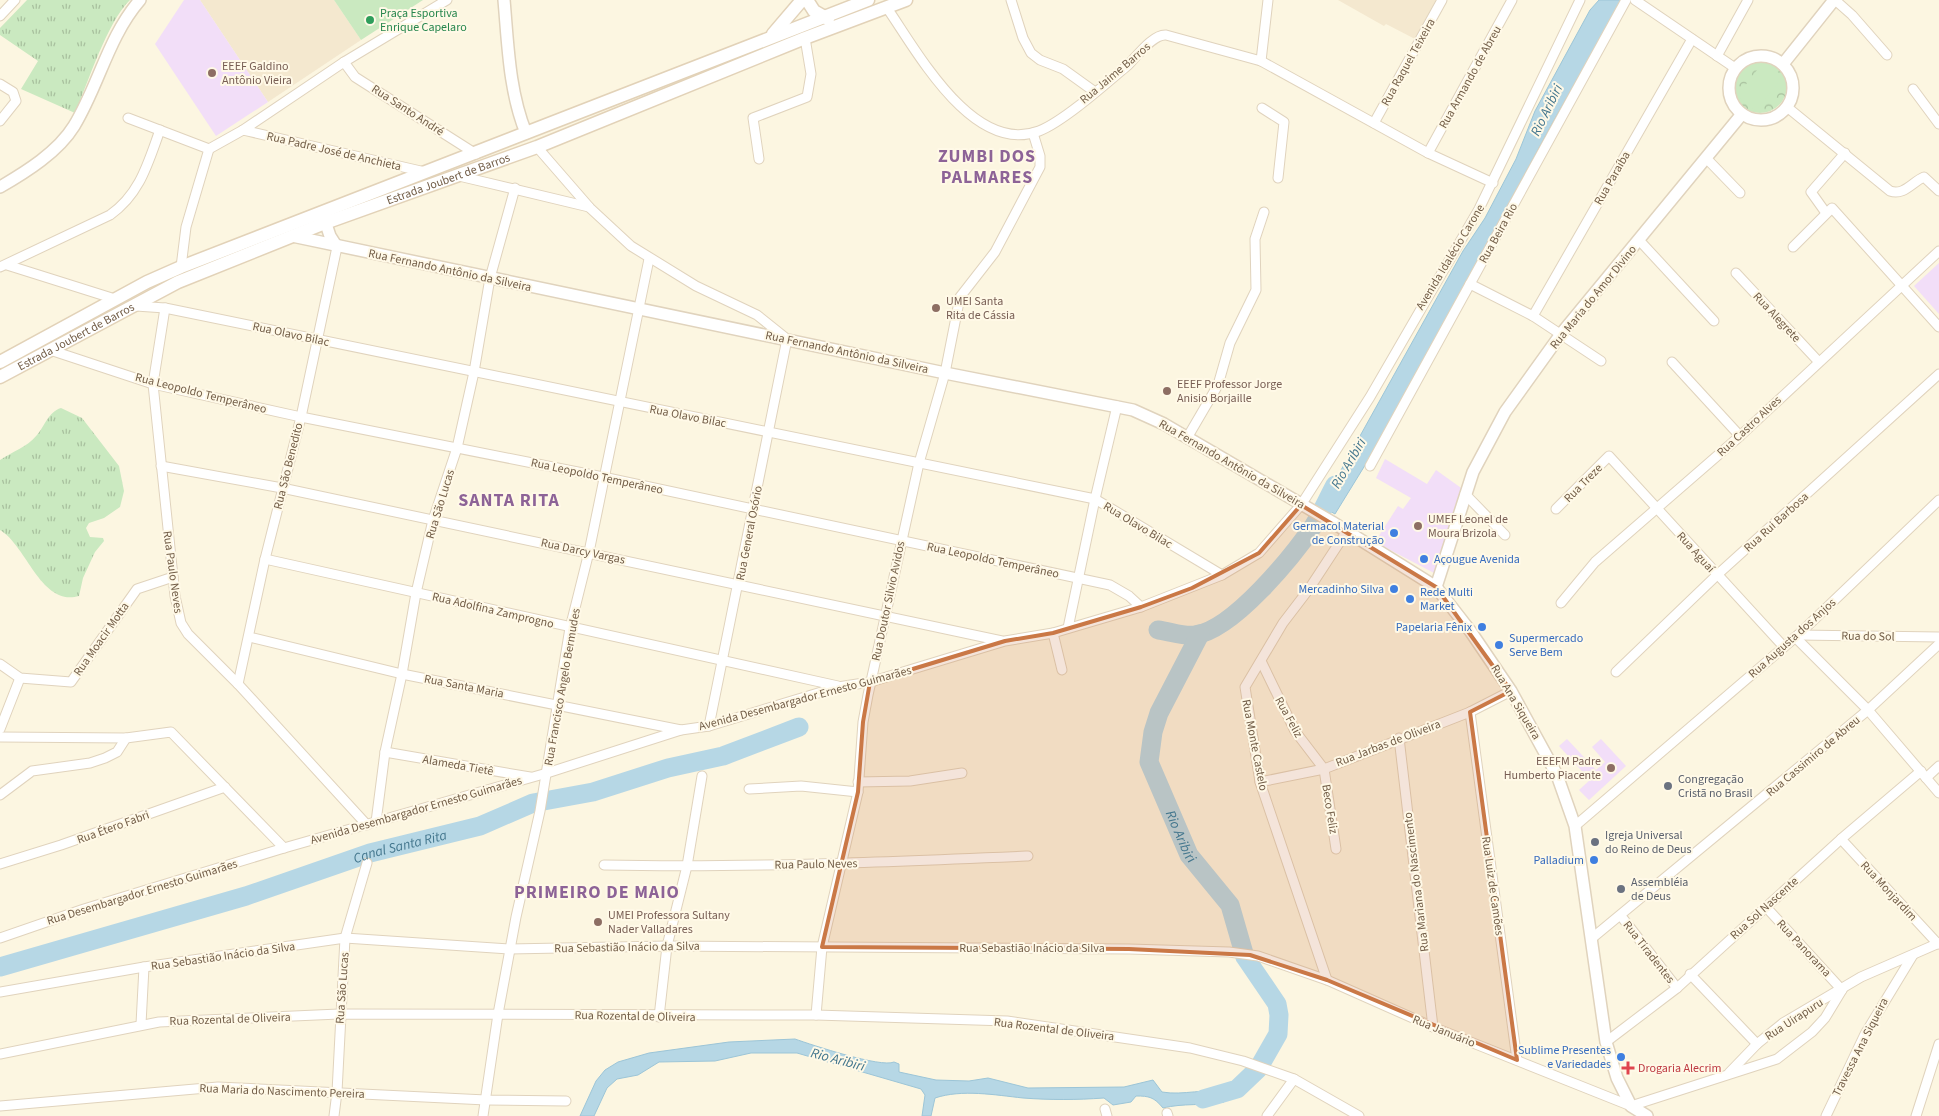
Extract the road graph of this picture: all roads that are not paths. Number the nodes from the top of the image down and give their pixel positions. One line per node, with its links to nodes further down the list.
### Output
1 (15, 0): 19 (street)
2 (140, 0): 56 (street)
3 (447, 0): 28 (street)
4 (504, 0): 43 (street)
5 (802, 0): 24 (main road)
6 (807, 0): 20 (main road)
7 (868, 0): 20 (main road, Estrada Joubert de Barros)
8 (906, 0): 18 (main road, Estrada Joubert de Barros)
9 (1011, 0): 33 (street)
10 (1268, 0): 27 (street)
11 (1442, 0): 39 (street, Rua Raquel Teixeira)
12 (1512, 0): 47 (street, Rua Armando de Abreu)
13 (1580, 0): 55 (street, Avenida Idalécio Carone)
14 (1626, 0): 74 (street, Rua Beira Rio)
15 (1635, 0): 23 (street)
16 (1748, 0): 26 (street)
17 (1834, 0): 25 (street); 29 (street)
18 (887, 8): 21 (main road, Estrada Joubert de Barros); 44 (street, Rua Jaime Barros)
19 (0, 16)
20 (823, 17): 21 (main road); 24 (main road, Estrada Joubert de Barros)
21 (842, 24): 22 (main road, Estrada Joubert de Barros)
22 (805, 38): 45 (main road, Estrada Joubert de Barros); 51 (street)
23 (1692, 39): 26 (street); 80 (street, Rua Paraíba)
24 (766, 40): 43 (main road, Estrada Joubert de Barros)
25 (1888, 55)
26 (1717, 56): 30 (street)
27 (1261, 61): 33 (street, Rua Jaime Barros); 39 (street, Rua Jaime Barros)
28 (344, 62): 42 (street); 49 (street, Rua Santo André)
29 (1783, 64): 30 (street); 34 (street)
30 (1735, 68): 36 (street)
31 (0, 84): 38 (street)
32 (1913, 89): 40 (street)
33 (1095, 92): 44 (street, Rua Jaime Barros)
34 (1787, 107): 36 (street); 48 (street)
35 (1262, 108): 54 (street)
36 (1742, 114): 50 (street, Rua Maria do Amor Divino)
37 (128, 118): 41 (street)
38 (0, 121)
39 (1374, 123): 47 (street, Rua Jaime Barros)
40 (1939, 124)
41 (160, 130): 46 (street); 70 (street)
42 (243, 130): 46 (street); 52 (street, Rua Padre José de Anchieta)
43 (526, 133): 49 (main road, Estrada Joubert de Barros)
44 (1033, 133): 92 (street, Rua Doutor Silvio Avidos)
45 (537, 147): 53 (main road, Estrada Joubert de Barros); 60 (street)
46 (209, 149): 71 (street)
47 (1428, 153): 55 (street, Rua Jaime Barros)
48 (1845, 153): 58 (street); 62 (street)
49 (476, 154): 52 (main road, Estrada Joubert de Barros)
50 (1706, 158): 59 (street); 65 (street, Rua Maria do Amor Divino)
51 (759, 159)
52 (425, 172): 63 (main road, Estrada Joubert de Barros)
53 (458, 176): 57 (street); 63 (main road, Estrada Joubert de Barros)
54 (1278, 178)
55 (1493, 183): 112 (street, Avenida Idalécio Carone)
56 (0, 187)
57 (515, 188): 60 (street); 73 (street, Rua São Lucas)
58 (1939, 191)
59 (1740, 193)
60 (590, 208): 69 (street)
61 (1264, 212): 101 (street)
62 (1826, 214): 67 (street); 75 (street)
63 (324, 218): 64 (main road, Estrada Joubert de Barros); 66 (street); 71 (main road, Estrada Joubert de Barros)
64 (292, 236): 66 (street, Rua Fernando Antônio da Silveira); 77 (main road, Estrada Joubert de Barros)
65 (1639, 240): 81 (street); 83 (street, Rua Maria do Amor Divino)
66 (337, 247): 73 (street, Rua Fernando Antônio da Silveira); 85 (street, Rua São Benedito)
67 (1794, 247)
68 (1939, 251): 75 (street, Rua Castro Alves)
69 (649, 259): 79 (street, Rua Francisco Angelo Bermudes); 84 (street)
70 (4, 266): 76 (street)
71 (181, 267): 76 (main road, Estrada Joubert de Barros)
72 (1736, 273): 88 (street, Rua Alegrete)
73 (490, 278): 79 (street, Rua Fernando Antônio da Silveira); 91 (street, Rua São Lucas)
74 (1470, 284): 80 (street); 106 (street, Rua Beira Rio)
75 (1901, 286): 82 (street); 88 (street, Rua Castro Alves)
76 (115, 299): 89 (main road, Estrada Joubert de Barros)
77 (136, 306): 78 (street, Rua Olavo Bilac); 86 (main road, Estrada Joubert de Barros)
78 (165, 308): 85 (street, Rua Olavo Bilac); 95 (street, Rua Paulo Neves)
79 (640, 308): 84 (street, Rua Fernando Antônio da Silveira); 96 (street, Rua Francisco Angelo Bermudes)
80 (1533, 316): 83 (street)
81 (1714, 321)
82 (1939, 327)
83 (1561, 334): 87 (street); 109 (street, Rua Maria do Amor Divino)
84 (787, 339): 92 (street, Rua Fernando Antônio da Silveira); 99 (street, Rua General Osório)
85 (318, 340): 91 (street, Rua Olavo Bilac); 98 (street, Rua São Benedito)
86 (50, 350): 94 (main road, Estrada Joubert de Barros); 95 (street, Rua Leopoldo Temperâneo)
87 (1600, 361)
88 (1818, 361): 100 (street, Rua Castro Alves)
89 (0, 362)
90 (1672, 362): 100 (street)
91 (474, 372): 96 (street, Rua Olavo Bilac); 102 (street, Rua São Lucas)
92 (945, 373): 97 (street, Rua Fernando Antônio da Silveira); 104 (street, Rua Doutor Silvio Avidos)
93 (1939, 374): 124 (street, Rua Rui Barbosa)
94 (0, 376)
95 (153, 384): 98 (street, Rua Leopoldo Temperâneo); 105 (street, Rua Paulo Neves)
96 (619, 402): 99 (street, Rua Olavo Bilac); 107 (street, Rua Francisco Angelo Bermudes)
97 (1117, 406): 101 (street, Rua Fernando Antônio da Silveira); 110 (street)
98 (301, 417): 102 (street, Rua Leopoldo Temperâneo); 108 (street, Rua São Benedito)
99 (769, 431): 104 (street, Rua Olavo Bilac); 115 (street, Rua General Osório)
100 (1740, 436): 114 (street, Rua Castro Alves)
101 (1187, 438): 112 (street, Rua Fernando Antônio da Silveira)
102 (457, 448): 107 (street, Rua Leopoldo Temperâneo); 116 (street, Rua São Lucas)
103 (1609, 456): 113 (street, Rua Treze); 114 (street, Rua Aguaí)
104 (919, 463): 110 (street, Rua Olavo Bilac); 120 (street, Rua Doutor Silvio Avidos)
105 (161, 466): 108 (street, Rua Darcy Vargas); 125 (street, Rua Paulo Neves)
106 (1370, 466)
107 (603, 477): 115 (street, Rua Leopoldo Temperâneo); 121 (street, Rua Francisco Angelo Bermudes)
108 (282, 488): 116 (street, Rua Darcy Vargas); 122 (street, Rua São Benedito)
109 (1465, 494): 119 (street); 128 (street, Rua Maria do Amor Divino)
110 (1094, 499): 123 (street, Rua Olavo Bilac); 126 (street)
111 (1939, 500): 137 (street, Rua Augusta dos Anjos)
112 (1301, 505): 117 (street, Rua Fernando Antônio da Silveira); 123 (street, Avenida Desembargador Ernesto Guimarães)
113 (1556, 509)
114 (1657, 509): 124 (street, Rua Aguaí); 130 (street, Rua Castro Alves)
115 (753, 510): 120 (street, Rua Leopoldo Temperâneo); 127 (street, Rua General Osório)
116 (433, 520): 121 (street, Rua Darcy Vargas); 129 (street, Rua São Lucas)
117 (1332, 522): 118 (street, Rua Ana Siqueira)
118 (1347, 531): 128 (street, Rua Ana Siqueira); 143 (street, Rua Monte Castelo)
119 (1505, 535)
120 (901, 540): 126 (street, Rua Leopoldo Temperâneo); 132 (street, Rua Doutor Silvio Avidos)
121 (588, 552): 127 (street, Rua Darcy Vargas); 133 (street, Rua Francisco Angelo Bermudes)
122 (265, 559): 129 (street, Rua Adolfina Zamprogno); 136 (street, Rua São Benedito)
123 (1222, 575): 131 (street, Avenida Desembargador Ernesto Guimarães)
124 (1717, 576): 141 (street, Rua Aguaí); 146 (street, Rua Rui Barbosa)
125 (173, 577): 148 (street, Rua Moacir Motta); 150 (street, Rua Paulo Neves)
126 (1079, 579): 131 (street, Rua Leopoldo Temperâneo); 134 (street)
127 (739, 584): 132 (street, Rua Darcy Vargas); 142 (street, Rua General Osório)
128 (1436, 587): 152 (street, Rua Ana Siqueira)
129 (416, 593): 133 (street, Rua Adolfina Zamprogno); 147 (street, Rua São Lucas)
130 (1561, 603)
131 (1141, 607): 134 (street, Avenida Desembargador Ernesto Guimarães)
132 (886, 615): 139 (street, Rua Darcy Vargas); 149 (street, Rua Doutor Silvio Avidos)
133 (570, 628): 142 (street, Rua Adolfina Zamprogno); 153 (street, Rua Francisco Angelo Bermudes)
134 (1068, 628): 135 (street, Avenida Desembargador Ernesto Guimarães)
135 (1053, 632): 139 (street, Avenida Desembargador Ernesto Guimarães); 145 (street)
136 (249, 636): 147 (street, Rua Santa Maria); 150 (street, Rua São Benedito)
137 (1797, 636): 138 (street, Rua do Sol); 141 (street, Rua Augusta dos Anjos); 154 (street)
138 (1939, 637)
139 (1005, 641): 149 (street, Avenida Desembargador Ernesto Guimarães)
140 (1939, 644): 154 (street, Rua Cassimiro de Abreu)
141 (1784, 647): 178 (street, Rua Augusta dos Anjos)
142 (723, 659): 151 (street, Rua Adolfina Zamprogno); 156 (street, Rua General Osório)
143 (1261, 661): 164 (street, Rua Feliz); 171 (street, Rua Monte Castelo)
144 (0, 664): 148 (street)
145 (1062, 670)
146 (1616, 672)
147 (402, 674): 153 (street, Rua Santa Maria); 162 (street, Rua São Lucas)
148 (20, 678): 157 (street)
149 (870, 682): 151 (street, Avenida Desembargador Ernesto Guimarães); 170 (street, Rua Doutor Silvio Avidos)
150 (238, 684): 177 (street, Rua Paulo Neves)
151 (838, 686): 156 (street, Avenida Desembargador Ernesto Guimarães)
152 (1511, 690): 155 (street, Rua Jarbas de Oliveira); 178 (street, Rua Ana Siqueira)
153 (558, 705): 158 (street, Rua Santa Maria); 165 (street, Rua Francisco Angelo Bermudes)
154 (1868, 710): 167 (street); 189 (street, Rua Cassimiro de Abreu)
155 (1470, 712): 161 (street, Rua Jarbas de Oliveira); 215 (street, Rua Luiz de Camões)
156 (709, 726): 158 (street, Avenida Desembargador Ernesto Guimarães)
157 (0, 729)
158 (681, 730): 165 (street, Avenida Desembargador Ernesto Guimarães)
159 (0, 737): 160 (street)
160 (126, 738): 172 (street); 176 (street)
161 (1399, 738): 164 (street, Rua Jarbas de Oliveira); 210 (street, Rua Mariana do Nascimento)
162 (385, 752): 169 (street, Alameda Tietê); 177 (street, Rua São Lucas)
163 (1939, 766): 167 (street, Rua Sol Nascente)
164 (1324, 768): 171 (street, Rua Jarbas de Oliveira); 181 (street, Beco Feliz)
165 (547, 773): 169 (street, Avenida Desembargador Ernesto Guimarães); 196 (street, Rua Francisco Angelo Bermudes)
166 (962, 773): 170 (street)
167 (1923, 775): 175 (street); 179 (street, Rua Sol Nascente)
168 (702, 776): 187 (street)
169 (532, 778): 177 (street, Avenida Desembargador Ernesto Guimarães)
170 (858, 782): 174 (street, Rua Doutor Silvio Avidos)
171 (1260, 782): 201 (street, Rua Monte Castelo)
172 (225, 787): 180 (street); 184 (street, Rua Étero Fabri)
173 (749, 789): 174 (street)
174 (858, 792): 185 (street, Rua Doutor Silvio Avidos)
175 (1939, 792)
176 (0, 795)
177 (371, 824): 180 (street, Avenida Desembargador Ernesto Guimarães)
178 (1575, 826): 192 (street, Rua Ana Siqueira)
179 (1841, 838): 188 (street, Rua Sol Nascente); 193 (street, Rua Monjardim)
180 (284, 848): 190 (street, Rua Desembargador Ernesto Guimarães)
181 (1336, 849)
182 (1028, 856): 185 (street, Rua Paulo Neves)
183 (367, 863): 191 (street, Rua São Lucas)
184 (0, 864)
185 (841, 864): 187 (street, Rua Paulo Neves); 195 (street, Rua Doutor Silvio Avidos)
186 (604, 865): 187 (street, Rua Paulo Neves)
187 (687, 866): 194 (street)
188 (1766, 907): 200 (street, Rua Sol Nascente); 203 (street, Rua Panorama)
189 (1621, 916): 192 (street, Rua Cassimiro de Abreu); 202 (street, Rua Tiradentes)
190 (0, 938)
191 (345, 938): 196 (street, Rua Sebastião Inácio da Silva); 199 (street, Rua Sebastião Inácio da Silva); 205 (street, Rua São Lucas)
192 (1590, 939): 211 (street, Rua Ana Siqueira)
193 (1938, 943): 198 (street, Rua Uirapuru)
194 (667, 946): 195 (street, Rua Sebastião Inácio da Silva); 196 (street, Rua Sebastião Inácio da Silva); 208 (street)
195 (822, 947): 197 (street, Rua Sebastião Inácio da Silva); 207 (street, Rua Doutor Silvio Avidos)
196 (509, 949): 206 (street, Rua Francisco Angelo Bermudes)
197 (1254, 955): 201 (street, Rua Januário)
198 (1913, 955): 203 (street, Rua Uirapuru); 228 (street, Travessa Ana Siqueira)
199 (144, 967): 204 (street, Rua Sebastião Inácio da Silva); 209 (street)
200 (1690, 974): 202 (street, Rua Sol Nascente); 212 (street)
201 (1327, 980): 210 (street, Rua Januário)
202 (1677, 988): 211 (street, Rua Sol Nascente)
203 (1842, 990): 212 (street, Rua Uirapuru); 216 (street, Rua Uirapuru)
204 (0, 992)
205 (339, 1014): 206 (street, Rua Rozental de Oliveira); 209 (street, Rua Rozental de Oliveira); 218 (street, Rua São Lucas)
206 (498, 1014): 208 (street, Rua Rozental de Oliveira); 219 (street, Rua Francisco Angelo Bermudes)
207 (816, 1016): 208 (street, Rua Rozental de Oliveira); 217 (street, Rua Rozental de Oliveira)
208 (659, 1017)
209 (141, 1024): 214 (street, Rua Rozental de Oliveira)
210 (1433, 1027): 215 (street, Rua Januário)
211 (1606, 1042): 222 (street, Rua Ana Siqueira)
212 (1757, 1044): 216 (street, Rua Uirapuru)
213 (1939, 1044): 223 (street)
214 (0, 1054)
215 (1516, 1060): 222 (street, Rua Januário)
216 (1728, 1074): 222 (street, Rua Uirapuru)
217 (1294, 1079): 226 (street); 227 (street, Rua Rozental de Oliveira)
218 (337, 1092): 219 (street, Rua Maria do Nascimento Pereira); 221 (street, Rua Maria do Nascimento Pereira); 224 (street, Rua São Lucas)
219 (486, 1100): 220 (street, Rua Maria do Nascimento Pereira); 225 (street, Rua Francisco Angelo Bermudes)
220 (566, 1100)
221 (0, 1106)
222 (1640, 1113)
223 (1918, 1115)
224 (334, 1116)
225 (483, 1116)
226 (1267, 1116)
227 (1359, 1116)
228 (1826, 1116)

